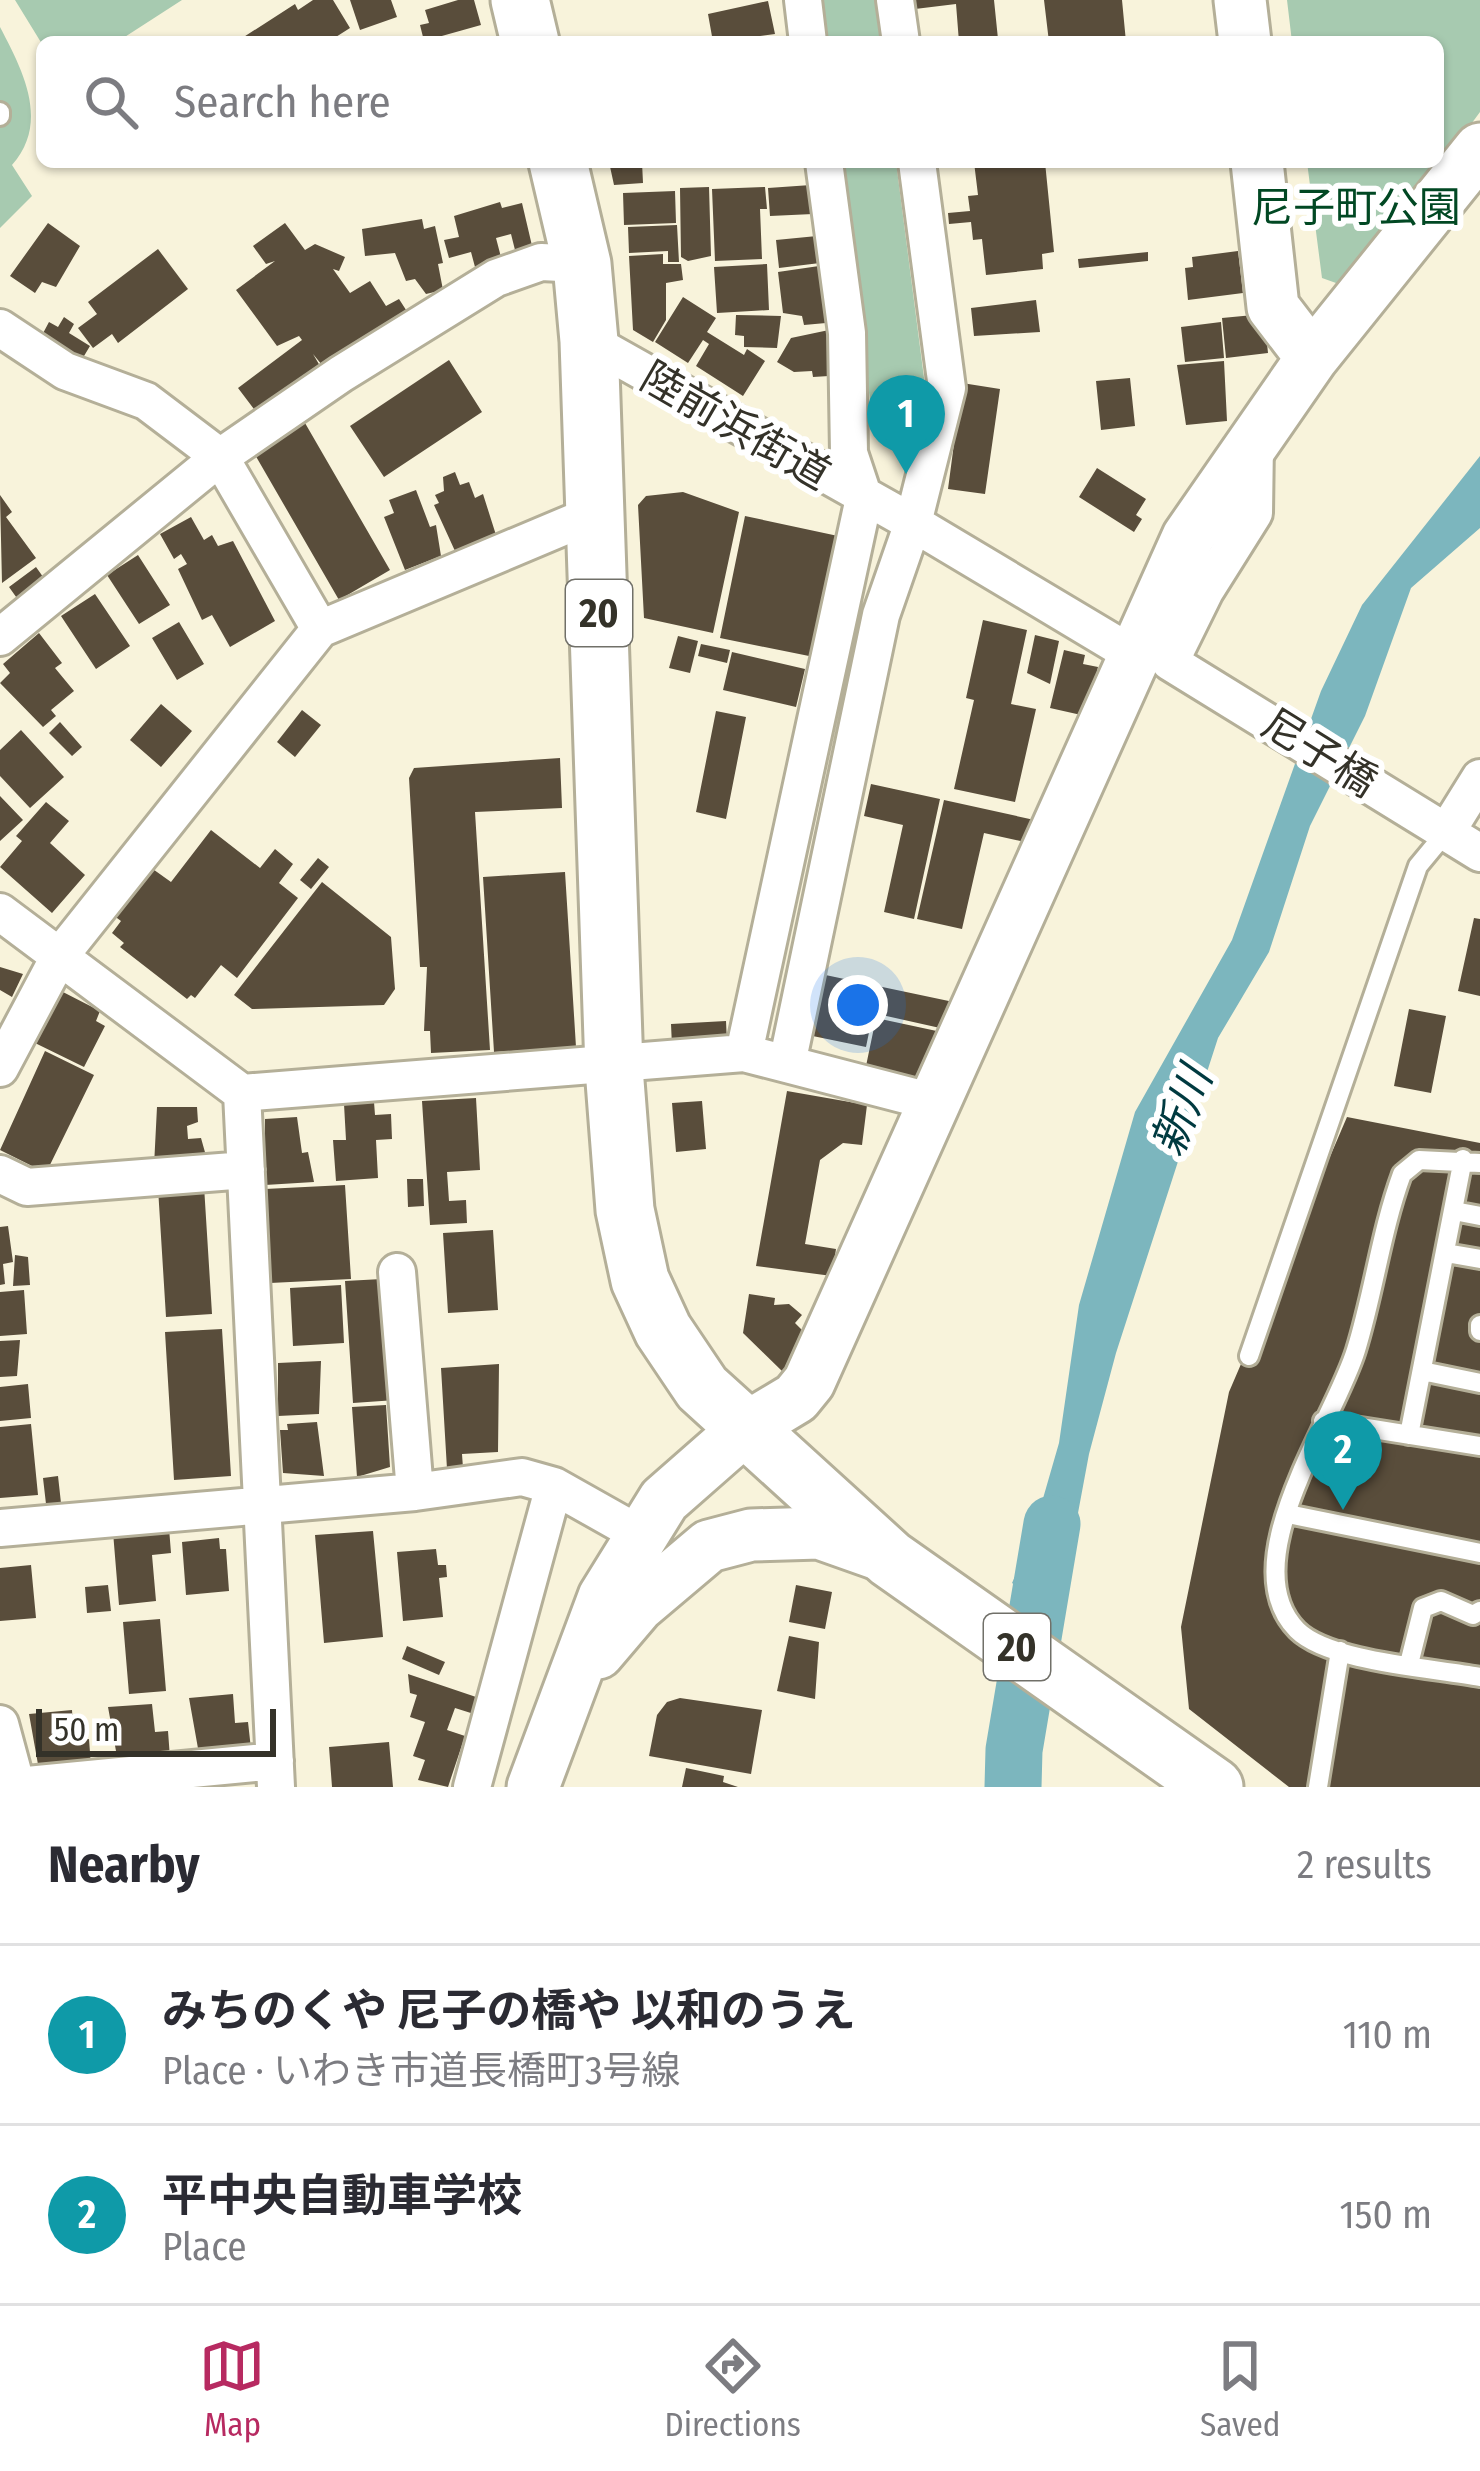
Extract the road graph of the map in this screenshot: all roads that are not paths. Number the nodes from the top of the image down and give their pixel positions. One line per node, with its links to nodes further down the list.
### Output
1 (520, 0): 5 (main road)
2 (803, 0): 6 (street)
3 (895, 0): 7 (street)
4 (1240, 0): 8 (street)
5 (529, 36)
6 (807, 36)
7 (900, 36)
8 (1244, 36)
9 (1480, 149): 17 (street)
10 (559, 168): 14 (main road, 20)
11 (825, 168): 20 (street)
12 (917, 168): 22 (street)
13 (1258, 168): 17 (street)
14 (582, 264): 16 (main road, 20); 19 (street)
15 (0, 328): 19 (street)
16 (589, 341): 20 (street, 陸前浜街道); 21 (main road, 20)
17 (1312, 358): 18 (street)
18 (1255, 442): 25 (street); 27 (street, 尼子橋)
19 (220, 457): 23 (street); 24 (street)
20 (864, 498): 22 (street, 陸前浜街道); 31 (street)
21 (596, 513): 23 (street); 33 (main road, 20)
22 (913, 523): 25 (street, 陸前浜街道); 32 (street)
23 (320, 629): 30 (street)
24 (0, 638)
25 (1132, 654): 36 (street)
26 (1480, 778): 27 (street)
27 (1447, 831): 28 (street, 尼子橋); 45 (lane)
28 (1480, 853)
29 (0, 912): 30 (street)
30 (59, 957): 34 (street); 35 (street)
31 (744, 1054): 32 (street); 33 (street)
32 (787, 1064): 36 (street)
33 (614, 1067): 35 (street); 49 (main road, 20)
34 (0, 1068)
35 (242, 1093): 38 (street)
36 (933, 1102): 49 (street)
37 (1471, 1161): 40 (lane); 48 (lane)
38 (246, 1170): 39 (street); 54 (street)
39 (0, 1174)
40 (1454, 1211): 41 (lane); 42 (lane)
41 (1480, 1216)
42 (1446, 1253): 43 (lane); 46 (lane)
43 (1480, 1259)
44 (397, 1272): 53 (street)
45 (1249, 1356)
46 (1422, 1371): 47 (lane); 50 (lane)
47 (1480, 1383)
48 (1323, 1421): 50 (lane); 55 (lane)
49 (746, 1428): 57 (street); 60 (main road, 20)
50 (1409, 1435): 51 (lane)
51 (1480, 1446)
52 (554, 1486): 53 (street); 57 (street); 69 (street)
53 (416, 1492): 54 (street)
54 (263, 1506): 56 (street); 67 (street)
55 (1288, 1514): 59 (lane); 62 (lane)
56 (0, 1528)
57 (641, 1535): 65 (street)
58 (1480, 1535): 59 (lane)
59 (1473, 1552)
60 (890, 1558): 65 (street); 71 (main road, 20)
61 (1480, 1611): 63 (lane)
62 (1340, 1651): 63 (lane); 72 (lane)
63 (1409, 1664): 64 (lane)
64 (1480, 1677)
65 (573, 1681): 70 (street)
66 (0, 1724): 68 (street)
67 (275, 1774): 68 (street)
68 (17, 1787)
69 (472, 1787)
70 (533, 1787)
71 (1214, 1787)
72 (1318, 1787)

